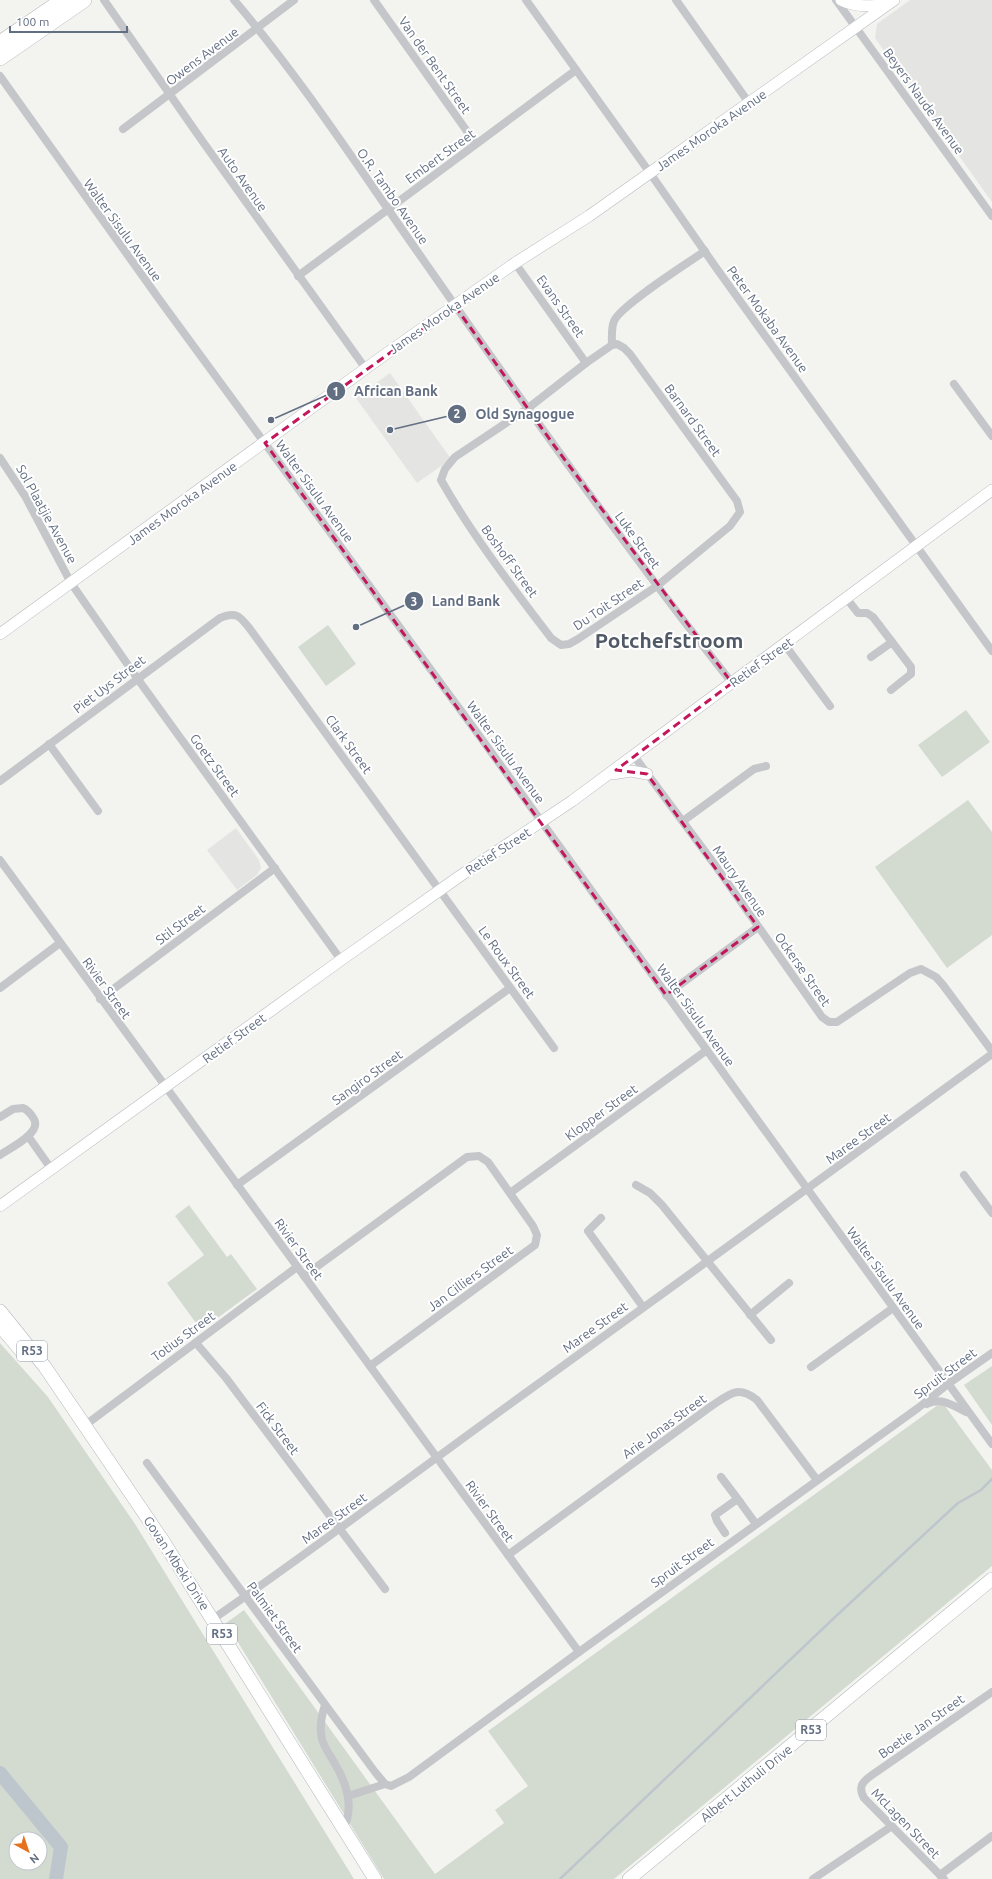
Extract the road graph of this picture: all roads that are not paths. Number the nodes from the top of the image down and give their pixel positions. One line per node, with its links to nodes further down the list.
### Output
1 (63, 0): 14 (highway)
2 (84, 0): 15 (highway)
3 (104, 0): 18 (street, Auto Avenue)
4 (234, 0): 13 (street, O.R. Tambo Avenue)
5 (294, 0): 13 (street, Owens Avenue)
6 (374, 0): 21 (street, Van der Bent Street)
7 (526, 0): 16 (street, Peter Mokaba Avenue)
8 (676, 0): 19 (street)
9 (836, 0): 12 (street, Beyers Naude Avenue)
10 (841, 0): 11 (street)
11 (892, 1): 12 (street, James Moroka Avenue)
12 (856, 26): 19 (street, James Moroka Avenue); 24 (street, Beyers Naude Avenue)
13 (258, 28): 18 (street, Owens Avenue); 23 (street, O.R. Tambo Avenue)
14 (0, 43)
15 (0, 58)
16 (576, 70): 21 (street, Embert Street); 22 (street, Peter Mokaba Avenue)
17 (0, 76): 35 (street, Walter Sisulu Avenue)
18 (171, 94): 20 (street, Owens Avenue); 27 (street, Auto Avenue)
19 (749, 103): 22 (street, James Moroka Avenue)
20 (123, 129)
21 (476, 144): 23 (street, Embert Street)
22 (650, 173): 25 (street, Peter Mokaba Avenue); 26 (street, James Moroka Avenue)
23 (387, 209): 27 (street, Embert Street); 28 (street, O.R. Tambo Avenue)
24 (992, 216)
25 (705, 251): 29 (street); 39 (street, Peter Mokaba Avenue)
26 (515, 263): 28 (street, James Moroka Avenue); 30 (street, Evans Street)
27 (298, 276): 31 (street, Auto Avenue)
28 (455, 306): 31 (street, James Moroka Avenue); 33 (street, O.R. Tambo Avenue)
29 (612, 345): 30 (street); 38 (street, Barnard Street)
30 (586, 363): 33 (street)
31 (366, 369): 35 (street, James Moroka Avenue)
32 (954, 384): 34 (street)
33 (527, 409): 41 (street, Luke Street); 46 (street, Boshoff Street)
34 (992, 436)
35 (265, 443): 40 (street, James Moroka Avenue); 62 (street, Walter Sisulu Avenue)
36 (0, 458): 40 (street, Sol Plaatjie Avenue)
37 (992, 490): 39 (street, Retief Street)
38 (737, 501): 41 (street, Du Toit Street)
39 (918, 546): 42 (street, Retief Street); 48 (street, Peter Mokaba Avenue)
40 (71, 583): 44 (street, James Moroka Avenue); 50 (street, Goetz Street)
41 (657, 586): 46 (street, Du Toit Street); 51 (street, Luke Street)
42 (847, 599): 45 (street); 47 (street, Retief Street)
43 (236, 615): 50 (street, Piet Uys Street); 65 (street, Clark Street)
44 (0, 634)
45 (892, 642): 49 (street); 52 (street)
46 (570, 644)
47 (785, 645): 51 (street, Retief Street); 53 (street)
48 (992, 651)
49 (871, 657)
50 (137, 678): 54 (street, Piet Uys Street); 64 (street, Goetz Street)
51 (732, 683): 55 (street, Retief Street)
52 (891, 690)
53 (830, 706)
54 (49, 744): 59 (street, Piet Uys Street); 60 (street)
55 (634, 756): 57 (street, Retief Street); 58 (street, Maury Avenue)
56 (766, 766): 61 (street)
57 (610, 774): 58 (street); 62 (street, Retief Street)
58 (646, 774): 61 (street, Maury Avenue)
59 (0, 781)
60 (98, 811)
61 (683, 821): 66 (street, Maury Avenue)
62 (542, 822): 65 (street, Retief Street); 71 (street, Walter Sisulu Avenue)
63 (0, 860): 67 (street, Rivier Street)
64 (275, 868): 68 (street, Goetz Street); 72 (street, Stil Street)
65 (440, 890): 68 (street, Retief Street); 70 (street, Le Roux Street)
66 (758, 927): 71 (street, Maury Avenue); 75 (street, Ockerse Street)
67 (60, 943): 69 (street); 72 (street, Rivier Street)
68 (341, 960): 76 (street, Retief Street)
69 (0, 988)
70 (510, 988): 73 (street, Le Roux Street); 82 (street, Sangiro Street)
71 (666, 995): 74 (street, Walter Sisulu Avenue)
72 (100, 998): 76 (street, Rivier Street)
73 (554, 1048)
74 (707, 1050): 84 (street, Walter Sisulu Avenue); 85 (street, Klopper Street)
75 (992, 1053): 84 (street, Maree Street)
76 (166, 1088): 80 (street, Retief Street); 82 (street, Rivier Street)
77 (0, 1117): 78 (street)
78 (28, 1136): 79 (street); 80 (street)
79 (0, 1155)
80 (52, 1170): 86 (street, Retief Street)
81 (964, 1175): 87 (street)
82 (238, 1185): 90 (street, Rivier Street)
83 (636, 1186): 89 (street)
84 (808, 1189): 89 (street, Maree Street); 94 (street, Walter Sisulu Avenue)
85 (510, 1193): 91 (street); 101 (street, Jan Cilliers Street)
86 (0, 1206)
87 (992, 1213)
88 (601, 1218): 93 (street)
89 (707, 1260): 93 (street, Maree Street); 96 (street)
90 (297, 1267): 91 (street, Rivier Street); 99 (street, Totius Street)
91 (304, 1276): 101 (street, Rivier Street)
92 (789, 1283): 96 (street)
93 (643, 1307): 109 (street, Maree Street)
94 (893, 1308): 102 (street); 103 (street, Walter Sisulu Avenue)
95 (0, 1311): 104 (main road, Govan Mbeki Drive / R53)
96 (750, 1315): 98 (street)
97 (0, 1326): 104 (main road, Govan Mbeki Drive / R53)
98 (771, 1340)
99 (196, 1343): 107 (street, Totius Street); 115 (street, Fick Street)
100 (992, 1353): 103 (street, Spruit Street)
101 (370, 1366): 109 (street, Rivier Street)
102 (811, 1367)
103 (948, 1384): 105 (street, Spruit Street); 106 (street, Walter Sisulu Avenue)
104 (61, 1394): 107 (main road, Govan Mbeki Drive / R53)
105 (918, 1408): 106 (street); 112 (street, Spruit Street)
106 (970, 1414): 108 (street, Walter Sisulu Avenue)
107 (84, 1426): 121 (main road, Govan Mbeki Drive / R53)
108 (992, 1444)
109 (436, 1457): 115 (street, Maree Street); 117 (street, Rivier Street)
110 (147, 1463): 120 (street, Palmiet Street)
111 (721, 1477): 113 (street)
112 (816, 1480): 114 (street, Spruit Street); 117 (street, Arie Jonas Street)
113 (740, 1502): 114 (street); 116 (street)
114 (756, 1524): 122 (street, Spruit Street)
115 (340, 1530): 119 (street, Fick Street); 120 (street, Maree Street)
116 (725, 1533)
117 (508, 1555): 122 (street, Rivier Street)
118 (991, 1582): 133 (main road, Albert Luthuli Drive / R53)
119 (385, 1589)
120 (245, 1597): 121 (street, Maree Street); 124 (street, Palmiet Street)
121 (212, 1619): 129 (main road, Govan Mbeki Drive / R53)
122 (579, 1652): 126 (street, Spruit Street)
123 (992, 1692): 125 (street, Boetie Jan Street)
124 (325, 1705): 126 (street, Palmiet Street); 127 (street)
125 (864, 1780): 128 (street, McLagen Street)
126 (385, 1784): 127 (street, Spruit Street)
127 (348, 1796): 129 (street)
128 (892, 1826): 131 (street, McLagen Street); 134 (street)
129 (344, 1828): 132 (main road, Govan Mbeki Drive / R53)
130 (992, 1836): 131 (street)
131 (942, 1877)
132 (375, 1879)
133 (629, 1879)
134 (813, 1879)

